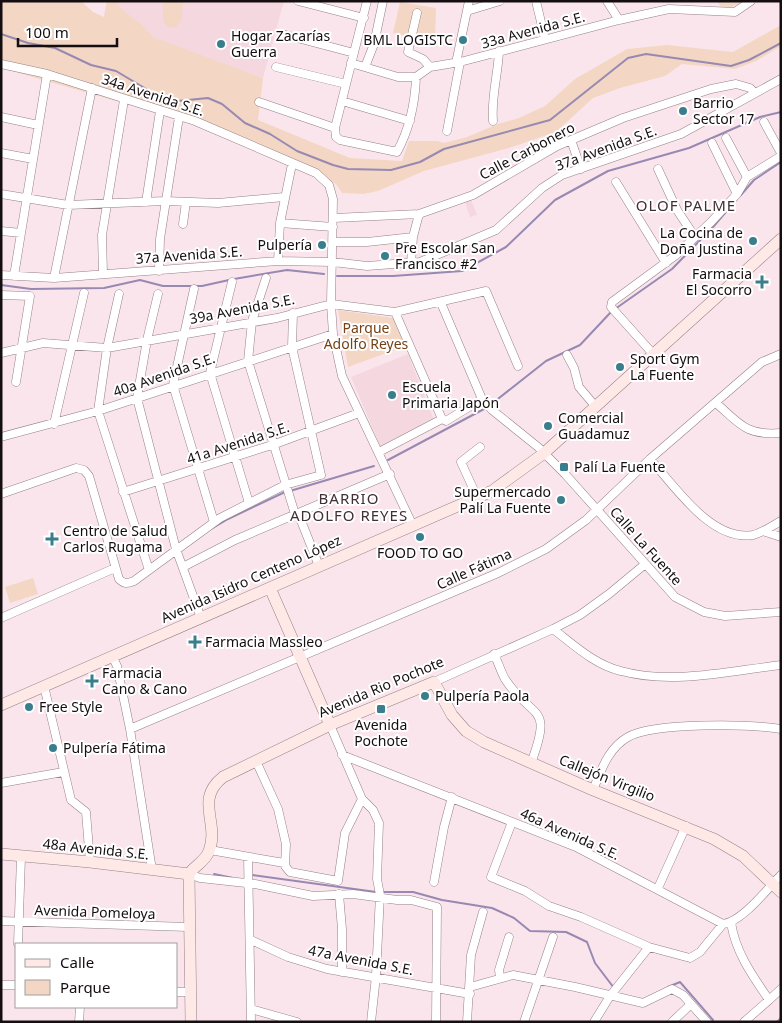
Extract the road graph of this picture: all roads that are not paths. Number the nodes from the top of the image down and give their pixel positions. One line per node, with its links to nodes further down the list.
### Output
1 (298, 1): 13 (street)
2 (367, 1): 13 (street)
3 (383, 1): 23 (street)
4 (469, 1): 11 (street)
5 (500, 1): 11 (street)
6 (536, 1): 16 (street)
7 (607, 1): 14 (street)
8 (664, 1): 10 (street)
9 (751, 1): 10 (street, 33a Avenida S.E.)
10 (669, 9): 14 (street, 33a Avenida S.E.)
11 (467, 11): 19 (street)
12 (417, 13): 24 (street)
13 (364, 18): 18 (street)
14 (619, 20): 16 (street, 33a Avenida S.E.)
15 (282, 34): 18 (street)
16 (545, 39): 17 (street, 33a Avenida S.E.)
17 (499, 51): 19 (street, 33a Avenida S.E.); 38 (street)
18 (354, 53): 20 (street)
19 (458, 62): 24 (street, 33a Avenida S.E.); 42 (street)
20 (351, 63): 23 (street); 28 (street)
21 (1, 64): 25 (street, 34a Avenida S.E.)
22 (276, 67): 28 (street)
23 (365, 67): 26 (street)
24 (430, 67): 26 (street, 33a Avenida S.E.)
25 (47, 74): 29 (street, 34a Avenida S.E.); 40 (street)
26 (416, 77): 37 (street)
27 (781, 79): 30 (street, 37a Avenida S.E.)
28 (346, 84): 32 (street)
29 (92, 88): 31 (street, 34a Avenida S.E.); 61 (street)
30 (755, 94): 44 (street, Calle Carbonero); 50 (street, 37a Avenida S.E.)
31 (124, 100): 34 (street, 34a Avenida S.E.); 62 (street)
32 (342, 101): 37 (street); 41 (street)
33 (259, 102): 41 (street)
34 (160, 111): 36 (street, 34a Avenida S.E.); 58 (street)
35 (1, 117): 40 (street)
36 (179, 117): 49 (street, 34a Avenida S.E.); 59 (street)
37 (410, 121): 41 (street)
38 (493, 121)
39 (764, 122): 47 (street)
40 (38, 125): 48 (street)
41 (335, 128)
42 (447, 131)
43 (726, 138): 52 (street)
44 (571, 140): 50 (street); 63 (street, Calle Carbonero)
45 (712, 143): 55 (street)
46 (1, 153): 48 (street)
47 (781, 155): 52 (street)
48 (33, 159): 57 (street)
49 (292, 164): 56 (street); 64 (street, 34a Avenida S.E.)
50 (582, 169): 76 (street, 37a Avenida S.E.)
51 (658, 169): 71 (street)
52 (747, 177): 55 (street)
53 (616, 182): 77 (street)
54 (1, 194): 57 (street)
55 (737, 194): 71 (street)
56 (284, 196): 60 (street); 65 (street)
57 (27, 198): 61 (street); 69 (street)
58 (146, 202): 59 (street); 62 (street)
59 (165, 202): 60 (street); 78 (street)
60 (186, 202): 66 (street)
61 (68, 205): 62 (street); 82 (street)
62 (108, 205): 79 (street)
63 (420, 214): 64 (street, Calle Carbonero); 70 (street)
64 (334, 218): 67 (street, 34a Avenida S.E.)
65 (280, 222): 67 (street); 74 (street)
66 (183, 224)
67 (333, 227): 73 (street, 34a Avenida S.E.)
68 (1, 231): 69 (street)
69 (21, 233): 81 (street)
70 (413, 236): 73 (street); 76 (street)
71 (695, 237): 77 (street)
72 (781, 239): 106 (street, Avenida Isidro Centeno López)
73 (334, 242): 75 (street, 34a Avenida S.E.)
74 (278, 261): 75 (street, 37a Avenida S.E.); 78 (street, 37a Avenida S.E.)
75 (333, 262): 76 (street, 37a Avenida S.E.); 91 (street, 34a Avenida S.E.)
76 (411, 263)
77 (666, 263): 106 (street)
78 (159, 271): 79 (street, 37a Avenida S.E.)
79 (103, 274): 82 (street, 37a Avenida S.E.)
80 (1, 275): 81 (street, 37a Avenida S.E.)
81 (14, 276): 82 (street, 37a Avenida S.E.)
82 (54, 278)
83 (266, 278): 94 (street)
84 (232, 282): 95 (street)
85 (194, 289): 96 (street)
86 (84, 293): 99 (street)
87 (1, 294): 101 (street)
88 (119, 294): 102 (street)
89 (158, 294): 98 (street)
90 (441, 303): 92 (street, 39a Avenida S.E.); 108 (street, 39a Avenida S.E.); 113 (street)
91 (331, 304): 92 (street, 39a Avenida S.E.); 93 (street, 39a Avenida S.E.); 97 (street, 34a Avenida S.E.)
92 (394, 312): 118 (street)
93 (293, 313): 94 (street, 39a Avenida S.E.); 100 (street)
94 (252, 321): 95 (street, 39a Avenida S.E.); 107 (street)
95 (222, 327): 96 (street, 39a Avenida S.E.); 109 (street)
96 (183, 334): 98 (street, 39a Avenida S.E.); 111 (street)
97 (333, 334): 100 (street, 40a Avenida S.E.); 117 (street, 34a Avenida S.E.)
98 (147, 340): 102 (street, 39a Avenida S.E.); 112 (street)
99 (72, 346): 101 (street, 39a Avenida S.E.); 102 (street, 39a Avenida S.E.); 119 (street)
100 (292, 347): 107 (street, 40a Avenida S.E.); 120 (street)
101 (20, 348): 103 (street, 39a Avenida S.E.); 110 (street)
102 (108, 348): 116 (street)
103 (1, 353)
104 (781, 354): 114 (street, Calle Fátima)
105 (567, 355): 115 (street)
106 (654, 355): 115 (street, Avenida Isidro Centeno López)
107 (248, 361): 109 (street, 40a Avenida S.E.); 123 (street)
108 (518, 366)
109 (210, 373): 111 (street, 40a Avenida S.E.); 127 (street)
110 (16, 382)
111 (173, 386): 112 (street, 40a Avenida S.E.); 129 (street)
112 (137, 398): 116 (street, 40a Avenida S.E.); 131 (street)
113 (482, 399): 118 (street); 126 (street, Calle La Fuente)
114 (716, 403): 121 (street); 128 (street, Calle Fátima)
115 (596, 407): 126 (street, Avenida Isidro Centeno López)
116 (98, 411): 119 (street, 40a Avenida S.E.); 133 (street)
117 (358, 413): 120 (street, 41a Avenida S.E.); 125 (street, 34a Avenida S.E.)
118 (442, 419): 125 (street)
119 (54, 424): 122 (street, 40a Avenida S.E.)
120 (311, 431): 123 (street, 41a Avenida S.E.); 132 (street)
121 (781, 433)
122 (1, 437)
123 (275, 444): 127 (street, 41a Avenida S.E.); 132 (street)
124 (480, 447): 135 (street)
125 (379, 452): 130 (street, 34a Avenida S.E.)
126 (543, 454): 135 (street, Avenida Isidro Centeno López); 137 (street, Calle La Fuente)
127 (237, 457): 129 (street, 41a Avenida S.E.); 136 (street)
128 (650, 459): 137 (street, Calle Fátima); 142 (street)
129 (198, 470): 131 (street, 41a Avenida S.E.); 140 (street)
130 (390, 474): 138 (street); 141 (street, 34a Avenida S.E.)
131 (158, 482): 133 (street, 41a Avenida S.E.); 144 (street)
132 (285, 485): 136 (street); 138 (street)
133 (123, 492): 149 (street)
134 (1, 494): 148 (street)
135 (477, 498): 141 (street, Avenida Isidro Centeno López)
136 (249, 502): 140 (street)
137 (596, 511): 145 (street, Calle La Fuente); 157 (street, Calle Fátima)
138 (297, 514): 146 (street); 147 (street)
139 (781, 521): 142 (street)
140 (214, 522): 144 (street)
141 (414, 526): 146 (street, Avenida Isidro Centeno López)
142 (764, 531): 143 (street)
143 (781, 537)
144 (176, 549): 147 (street); 149 (street)
145 (644, 565): 151 (street, Calle La Fuente); 154 (street, Avenida Rio Pochote)
146 (319, 566): 150 (street, Avenida Isidro Centeno López)
147 (183, 567): 153 (street)
148 (115, 568): 149 (street); 152 (street)
149 (150, 570)
150 (270, 588): 153 (street, Avenida Isidro Centeno López); 157 (street)
151 (781, 612)
152 (1, 617)
153 (201, 618): 156 (street, Avenida Isidro Centeno López)
154 (553, 629): 155 (street, Avenida Rio Pochote); 158 (street)
155 (494, 654): 159 (street, Avenida Rio Pochote); 167 (street)
156 (112, 656): 160 (street, Avenida Isidro Centeno López); 163 (street)
157 (300, 658): 162 (street); 163 (street, Calle Fátima)
158 (781, 666)
159 (434, 682): 162 (street, Avenida Rio Pochote); 167 (street, Callejón Virgilio)
160 (44, 686): 161 (street, Avenida Isidro Centeno López); 168 (street)
161 (1, 705)
162 (330, 725): 165 (street); 166 (street, Avenida Rio Pochote)
163 (130, 729): 181 (street)
164 (781, 729): 170 (street)
165 (342, 755): 171 (street); 172 (street, 46a Avenida S.E.)
166 (256, 761): 175 (street, Avenida Rio Pochote); 180 (street)
167 (531, 763): 170 (street, Callejón Virgilio)
168 (63, 772): 169 (street); 179 (street)
169 (1, 783)
170 (593, 790): 174 (street, Callejón Virgilio)
171 (362, 798): 180 (street); 189 (street)
172 (452, 798): 173 (street, 46a Avenida S.E.); 185 (street)
173 (512, 822): 186 (street, 46a Avenida S.E.); 199 (street)
174 (686, 826): 186 (street); 187 (street, Callejón Virgilio)
175 (210, 850): 178 (street); 182 (street)
176 (1, 854): 177 (street, 48a Avenida S.E.)
177 (20, 856): 179 (street, 48a Avenida S.E.); 192 (street)
178 (248, 857): 180 (street); 184 (street)
179 (90, 862): 181 (street, 48a Avenida S.E.)
180 (284, 863)
181 (152, 870): 182 (street, 48a Avenida S.E.)
182 (188, 874): 184 (street); 194 (street)
183 (781, 875): 187 (street)
184 (249, 879): 188 (street); 197 (street)
185 (434, 882)
186 (658, 888): 193 (street, 46a Avenida S.E.)
187 (776, 888): 193 (street)
188 (339, 894): 189 (street); 200 (street)
189 (380, 894): 201 (street); 206 (street)
190 (483, 912): 208 (street)
191 (1, 921): 192 (street, Avenida Pomeloya)
192 (19, 922): 194 (street, Avenida Pomeloya); 198 (street)
193 (727, 924): 199 (street); 212 (street)
194 (188, 927): 210 (street)
195 (509, 937): 202 (street)
196 (553, 937): 203 (street)
197 (252, 940): 200 (street, 47a Avenida S.E.); 215 (street)
198 (18, 943)
199 (649, 947): 211 (street)
200 (342, 972): 201 (street, 47a Avenida S.E.)
201 (376, 976): 206 (street, 47a Avenida S.E.); 220 (street)
202 (500, 978): 203 (street, 47a Avenida S.E.); 208 (street, 47a Avenida S.E.)
203 (539, 980): 211 (street, 47a Avenida S.E.); 223 (street)
204 (1, 985): 205 (street)
205 (15, 985)
206 (436, 986): 208 (street, 47a Avenida S.E.); 221 (street)
207 (781, 988): 212 (street)
208 (470, 990): 222 (street)
209 (178, 992): 210 (street)
210 (191, 992): 217 (street)
211 (610, 996): 213 (street, 47a Avenida S.E.); 224 (street)
212 (769, 1000): 227 (street)
213 (691, 1004): 225 (street); 226 (street)
214 (80, 1008): 216 (street)
215 (251, 1009): 218 (street); 219 (street)
216 (79, 1022)
217 (191, 1022)
218 (252, 1022)
219 (297, 1022)
220 (372, 1022)
221 (436, 1022)
222 (467, 1022)
223 (524, 1022)
224 (594, 1022)
225 (672, 1022)
226 (707, 1022)
227 (744, 1022)

